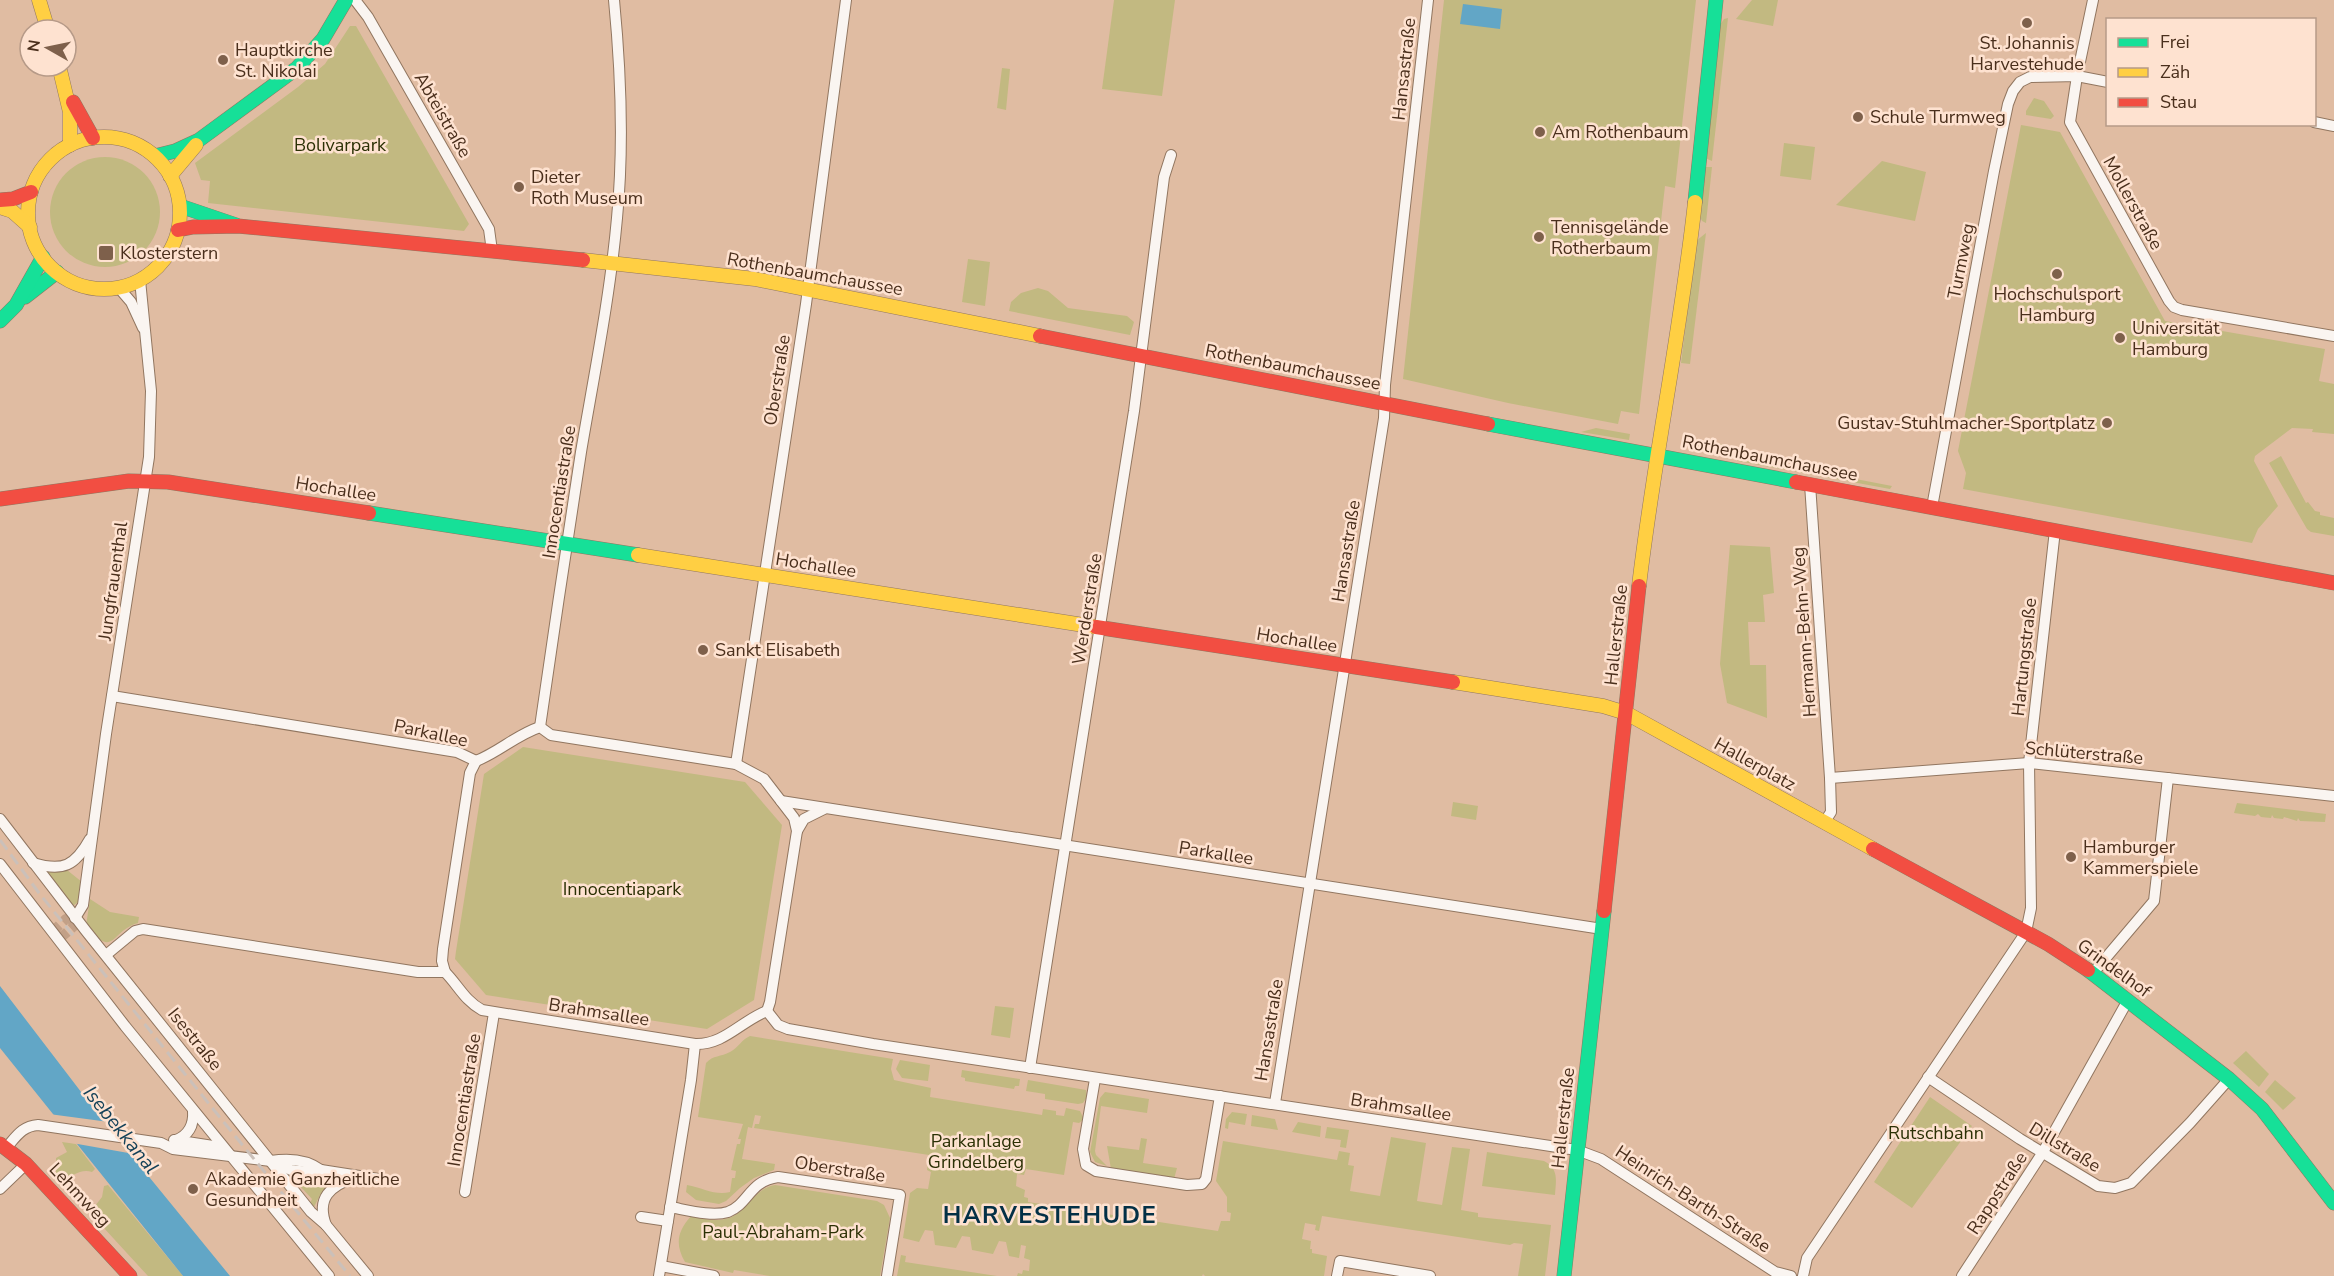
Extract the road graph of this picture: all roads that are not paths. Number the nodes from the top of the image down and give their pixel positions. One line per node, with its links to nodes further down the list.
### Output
1 (39, 0): 9 (main road)
2 (346, 0): 17 (main road)
3 (355, 0): 29 (street, Abteistraße)
4 (614, 0): 31 (street, Innocentiastraße)
5 (846, 0): 35 (street, Oberstraße)
6 (1428, 0): 41 (street, Hansastraße)
7 (1716, 0): 42 (main road, Hallerstraße)
8 (2093, 0): 10 (street, Mollerstraße)
9 (44, 18)
10 (2077, 76): 12 (street, Turmweg); 39 (street, Mollerstraße); 46 (street, Turmweg)
11 (62, 78): 13 (main road)
12 (2106, 82)
13 (64, 86): 16 (main road); 18 (main road)
14 (2316, 122): 15 (street)
15 (2334, 126)
16 (93, 138): 18 (main road); 20 (main road)
17 (199, 140): 20 (main road); 21 (main road)
18 (70, 145): 22 (main road)
19 (1171, 155): 40 (street, Werderstraße)
20 (155, 156): 21 (main road)
21 (170, 176): 24 (main road)
22 (31, 192): 23 (main road); 27 (main road)
23 (0, 200)
24 (180, 206): 26 (main road, Rothenbaumchaussee); 28 (main road)
25 (0, 207): 27 (main road)
26 (238, 226): 28 (main road, Rothenbaumchaussee); 29 (main road, Rothenbaumchaussee)
27 (30, 227): 30 (main road)
28 (178, 230): 33 (main road)
29 (492, 251): 31 (main road, Rothenbaumchaussee)
30 (43, 257): 32 (main road); 36 (main road)
31 (611, 263): 35 (main road, Rothenbaumchaussee); 48 (street, Innocentiastraße)
32 (57, 272): 34 (main road); 36 (main road)
33 (140, 280): 34 (main road); 38 (street, Jungfrauenthal)
34 (119, 288): 38 (street, Jungfrauenthal)
35 (808, 289): 40 (main road, Rothenbaumchaussee); 49 (street, Oberstraße)
36 (16, 304): 37 (main road)
37 (0, 321)
38 (144, 330): 43 (street, Jungfrauenthal)
39 (2334, 336)
40 (1143, 355): 41 (main road, Rothenbaumchaussee); 51 (street, Werderstraße)
41 (1384, 404): 42 (main road, Rothenbaumchaussee); 52 (street, Hansastraße)
42 (1657, 454): 44 (main road, Rothenbaumchaussee); 54 (main road, Hallerstraße)
43 (145, 480): 45 (main road, Hochallee); 48 (main road, Hochallee); 53 (street, Jungfrauenthal)
44 (1810, 484): 46 (main road, Rothenbaumchaussee); 59 (street, Hermann-Behn-Weg)
45 (0, 499)
46 (1932, 507): 47 (main road, Rothenbaumchaussee)
47 (2055, 530): 50 (main road, Rothenbaumchaussee); 57 (street, Hartungstraße)
48 (567, 543): 49 (main road, Hochallee); 55 (street, Innocentiastraße)
49 (764, 575): 51 (main road, Hochallee); 58 (street, Oberstraße)
50 (2334, 583)
51 (1101, 628): 52 (main road, Hochallee); 68 (street, Werderstraße)
52 (1344, 666): 54 (main road, Hochallee); 71 (street, Hansastraße)
53 (112, 696): 56 (street, Parkallee); 67 (street, Jungfrauenthal)
54 (1626, 713): 65 (main road, Hallerplatz); 73 (main road, Hallerstraße)
55 (540, 727): 56 (street, Parkallee); 58 (street)
56 (476, 761): 76 (street)
57 (2029, 763): 59 (street, Schlüterstraße); 60 (street, Schlüterstraße); 74 (street, Hartungstraße)
58 (736, 764): 62 (street)
59 (1830, 778): 65 (street)
60 (2168, 778): 61 (street, Schlüterstraße); 77 (street)
61 (2334, 796)
62 (781, 801): 63 (street, Parkallee); 66 (street)
63 (825, 809): 66 (street); 68 (street, Parkallee)
64 (0, 819): 69 (street, Isestraße)
65 (1824, 823): 74 (main road, Grindelhof)
66 (797, 831): 79 (street)
67 (92, 836): 69 (street, Jungfrauenthal); 72 (street, Jungfrauenthal)
68 (1065, 846): 71 (street, Parkallee); 82 (street, Werderstraße)
69 (33, 863): 72 (street, Isestraße)
70 (0, 864): 88 (street)
71 (1309, 884): 73 (street, Parkallee); 87 (street, Hansastraße)
72 (75, 918): 75 (street, Isestraße)
73 (1602, 929): 92 (main road, Hallerstraße)
74 (2026, 932): 77 (main road, Grindelhof); 83 (street)
75 (106, 955): 76 (street); 95 (street, Isestraße)
76 (445, 972): 80 (street, Brahmsallee)
77 (2093, 973): 78 (main road, Grindelhof)
78 (2128, 1000): 85 (main road, Grindelhof); 93 (street, Rappstraße)
79 (766, 1011): 81 (street, Brahmsallee); 82 (street, Brahmsallee)
80 (494, 1013): 81 (street, Brahmsallee); 100 (street, Innocentiastraße)
81 (695, 1044): 102 (street)
82 (1030, 1068): 84 (street, Brahmsallee)
83 (1928, 1077): 93 (street, Dillstraße); 116 (street)
84 (1095, 1078): 86 (street, Brahmsallee); 86 (street)
85 (2229, 1079): 93 (street, Dillstraße); 101 (main road, Grindelhof)
86 (1220, 1096): 87 (street, Brahmsallee)
87 (1275, 1103): 92 (street, Brahmsallee)
88 (194, 1111): 89 (street); 94 (street)
89 (174, 1140): 90 (street); 94 (street)
90 (161, 1143): 91 (street); 94 (street)
91 (3, 1146): 96 (main road, Lehmweg)
92 (1577, 1150): 114 (main road, Hallerstraße); 115 (street, Heinrich-Barth-Straße)
93 (2043, 1152): 117 (street, Rappstraße)
94 (228, 1154): 95 (street); 108 (street)
95 (271, 1161): 97 (street); 105 (street, Isestraße)
96 (26, 1164): 99 (street); 107 (main road, Lehmweg)
97 (358, 1176): 98 (street); 105 (street)
98 (385, 1180)
99 (0, 1189)
100 (465, 1192)
101 (2334, 1203)
102 (670, 1207): 104 (street); 111 (street, Oberstraße)
103 (641, 1217): 104 (street)
104 (668, 1221): 106 (street)
105 (326, 1225): 109 (street, Isestraße)
106 (660, 1271): 110 (street)
107 (130, 1276)
108 (329, 1276)
109 (368, 1276)
110 (714, 1276)
111 (887, 1276)
112 (1337, 1276): 113 (street)
113 (1430, 1276)
114 (1564, 1276)
115 (1791, 1276)
116 (1803, 1276)
117 (1962, 1276)

